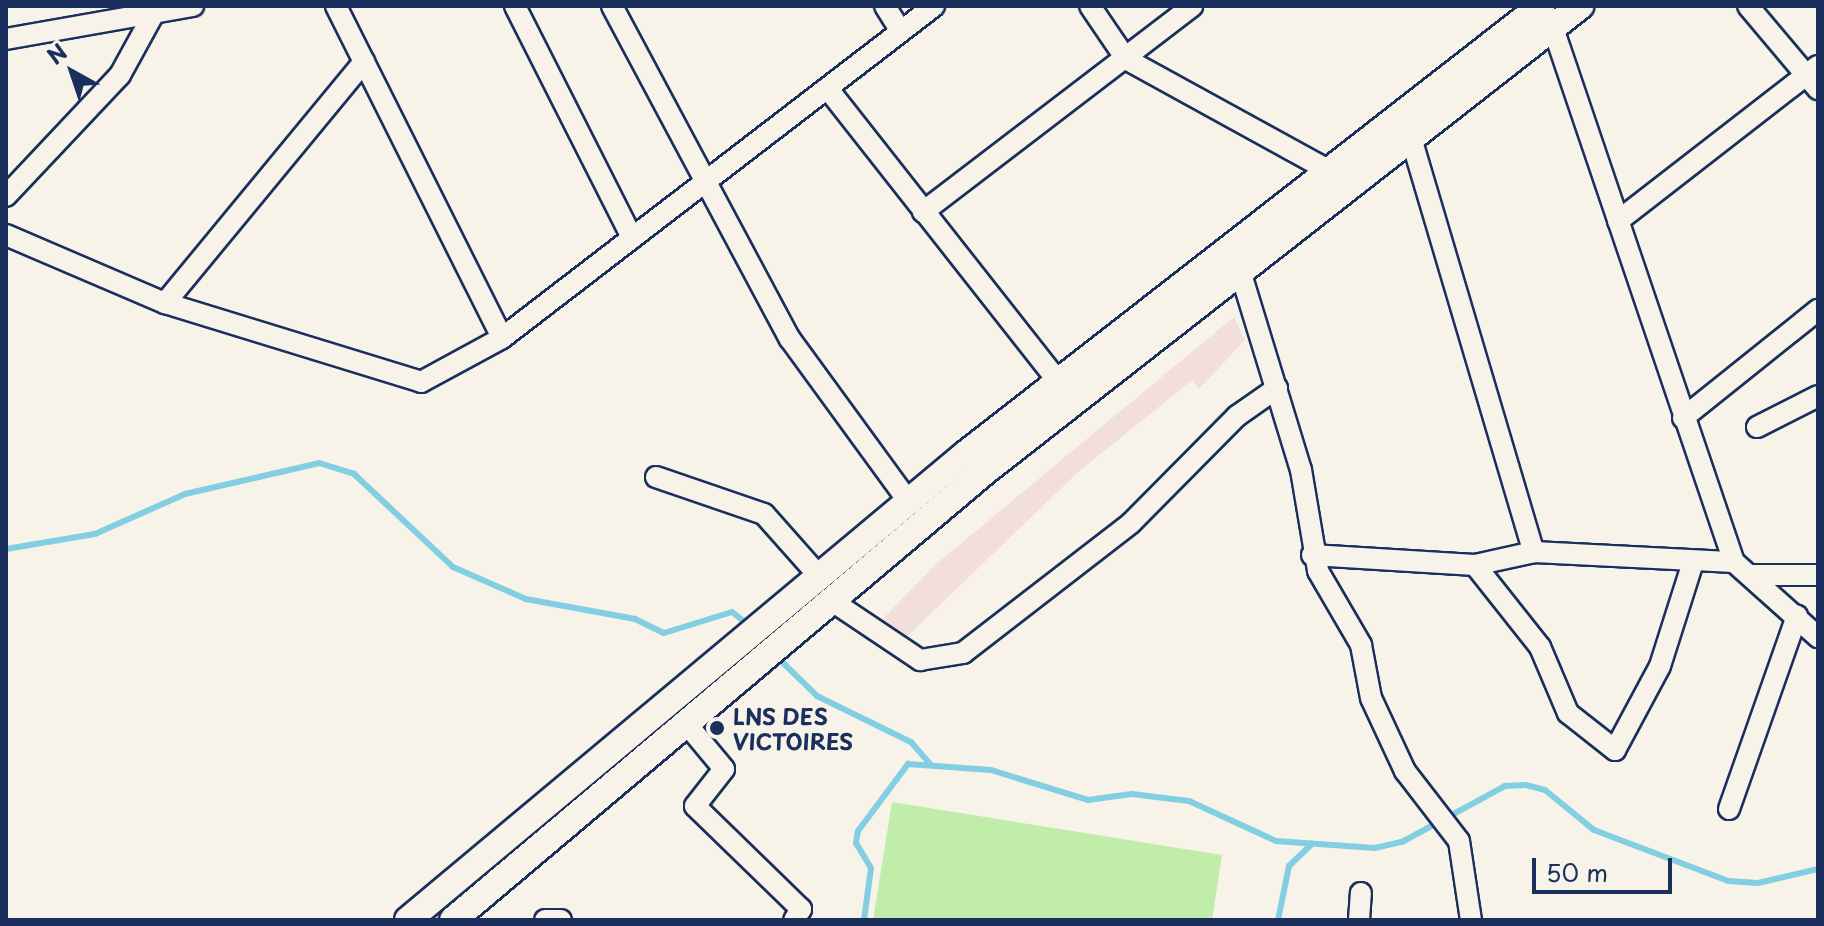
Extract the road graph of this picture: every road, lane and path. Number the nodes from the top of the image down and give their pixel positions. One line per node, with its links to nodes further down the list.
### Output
1 (193, 6): 11 (street)
2 (336, 6): 16 (street)
3 (515, 6): 26 (street)
4 (612, 6): 21 (street)
5 (885, 6): 13 (street)
6 (934, 6): 13 (street)
7 (1090, 6): 15 (street)
8 (1192, 6): 15 (street)
9 (1580, 6): 12 (street)
10 (1748, 6): 17 (street)
11 (154, 13): 14 (street); 22 (street)
12 (1547, 17): 19 (street); 20 (street); 24 (street)
13 (900, 30): 18 (street)
14 (6, 39)
15 (1126, 59): 20 (street); 23 (street)
16 (364, 62): 28 (street); 30 (street)
17 (1814, 77): 24 (street)
18 (828, 89): 21 (street); 23 (street)
19 (1411, 138): 27 (street); 38 (street)
20 (1328, 170): 32 (street)
21 (703, 183): 26 (street); 37 (street)
22 (6, 196)
23 (923, 212): 32 (street)
24 (1618, 221): 34 (street)
25 (6, 235): 28 (street)
26 (632, 238): 30 (street)
27 (1241, 274): 31 (street); 32 (street)
28 (165, 303): 30 (street)
29 (1818, 310): 34 (street)
30 (502, 338)
31 (1277, 388): 39 (street); 44 (street)
32 (1067, 392): 37 (street); 44 (street)
33 (1818, 396): 35 (street)
34 (1683, 418): 42 (street)
35 (1757, 427)
36 (656, 477): 44 (street)
37 (908, 501): 44 (street)
38 (1534, 552): 40 (street); 41 (street)
39 (1312, 555): 40 (street); 57 (street)
40 (1475, 565): 41 (street)
41 (1692, 565): 42 (street)
42 (1742, 568): 43 (street); 45 (street)
43 (1818, 575)
44 (824, 587): 47 (street)
45 (1797, 616): 46 (street); 49 (street)
46 (1818, 637)
47 (752, 647): 48 (street); 52 (street)
48 (685, 722): 51 (street); 53 (street)
49 (1729, 809)
50 (1361, 893): 56 (street)
51 (802, 916)
52 (408, 920)
53 (453, 920)
54 (545, 920): 55 (street)
55 (561, 920)
56 (1359, 920)
57 (1471, 920)

